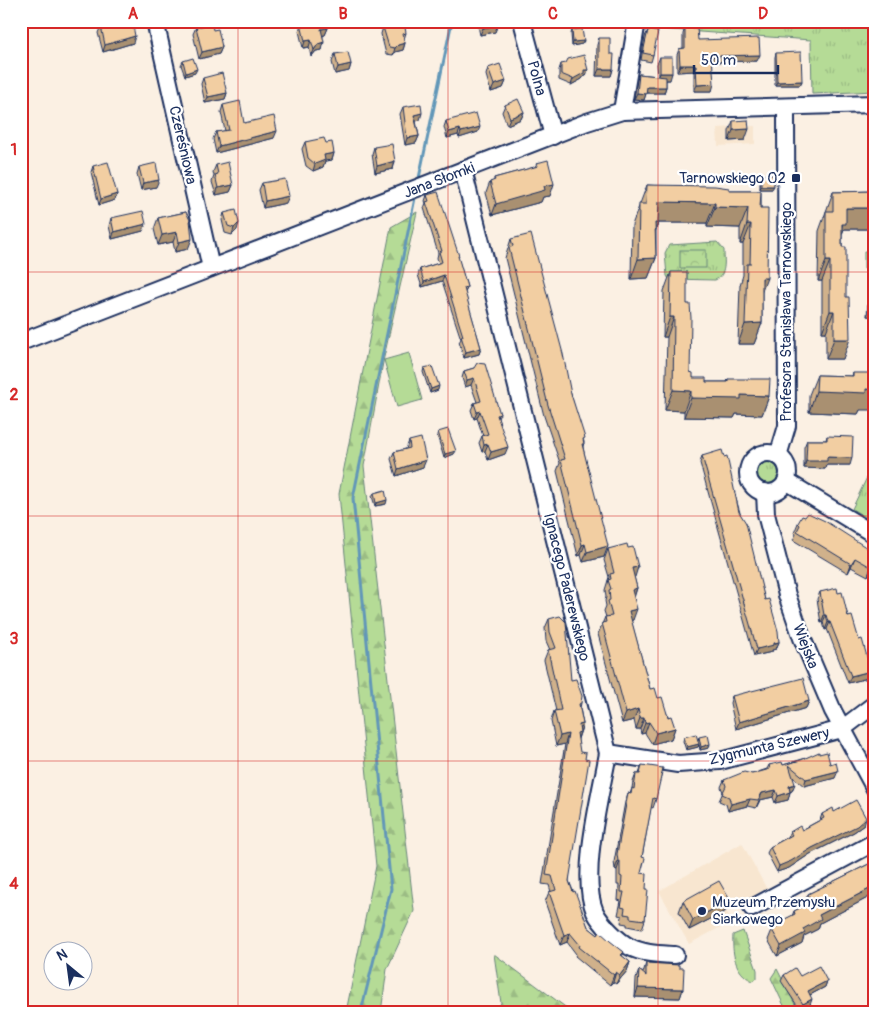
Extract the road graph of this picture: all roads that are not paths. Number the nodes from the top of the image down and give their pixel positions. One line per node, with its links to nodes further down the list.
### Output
1 (155, 21): 9 (street, Czereśniowa)
2 (522, 21): 7 (street, Polna)
3 (637, 21): 6 (street)
4 (875, 104): 5 (street, Jana Słomki)
5 (786, 108): 6 (street, Jana Słomki); 11 (street, Profesora Stanisława Tarnowskiego)
6 (622, 111): 7 (street, Jana Słomki)
7 (553, 136): 8 (street, Jana Słomki)
8 (463, 170): 9 (street, Jana Słomki); 17 (street, Ignacego Paderewskiego)
9 (211, 268): 10 (street, Jana Słomki)
10 (21, 342)
11 (776, 455): 12 (street); 13 (street)
12 (786, 481): 13 (street); 14 (street)
13 (764, 492): 16 (street, Wiejska)
14 (875, 536)
15 (875, 704): 16 (street)
16 (842, 729): 17 (street, Zygmunta Szewery); 18 (street, Wiejska)
17 (608, 753): 21 (street, Ignacego Paderewskiego)
18 (875, 789)
19 (875, 842): 20 (street)
20 (752, 908)
21 (676, 955)

